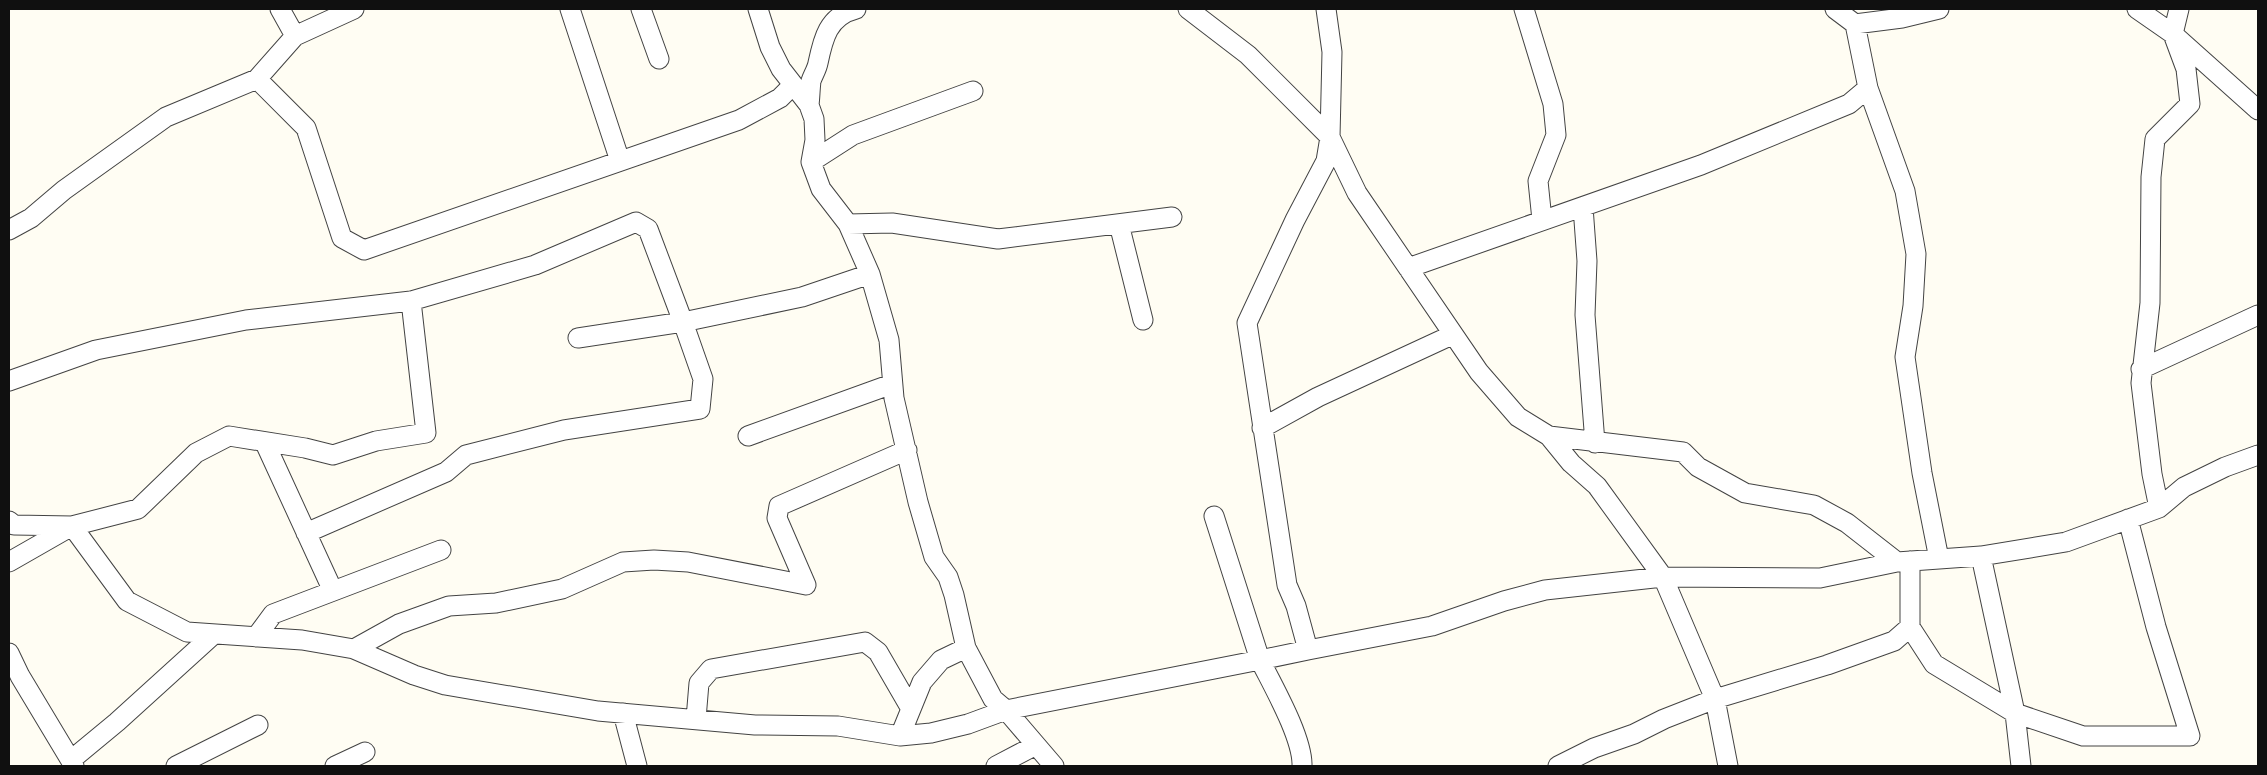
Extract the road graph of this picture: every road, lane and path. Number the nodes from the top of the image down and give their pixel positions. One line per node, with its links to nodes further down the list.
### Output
1 (280, 9): 16 (street)
2 (354, 9): 16 (street)
3 (570, 9): 25 (street)
4 (641, 9): 17 (street)
5 (758, 9): 19 (street)
6 (856, 9): 22 (street)
7 (1188, 9): 24 (street)
8 (1326, 9): 24 (street)
9 (1524, 9): 29 (street)
10 (1835, 9): 14 (street)
11 (1939, 9): 14 (street)
12 (2137, 9): 15 (street)
13 (2179, 9): 15 (street)
14 (1855, 24): 20 (street)
15 (2173, 34): 23 (street); 41 (street)
16 (295, 36): 18 (street)
17 (659, 59)
18 (257, 79): 25 (street); 32 (street)
19 (793, 86): 22 (street); 25 (street)
20 (1868, 88): 27 (street); 59 (street)
21 (972, 90): 26 (street)
22 (809, 105): 26 (street)
23 (2258, 110)
24 (1330, 138): 33 (street); 44 (street)
25 (620, 161)
26 (811, 162): 30 (street)
27 (1583, 207): 29 (street); 48 (street)
28 (1172, 216): 31 (street)
29 (1542, 220): 33 (street)
30 (848, 224): 31 (street); 34 (street)
31 (1119, 224): 37 (street)
32 (9, 230)
33 (1408, 268): 39 (street)
34 (870, 274): 38 (street); 43 (street)
35 (411, 301): 38 (street); 42 (street); 47 (street)
36 (2258, 315): 41 (street)
37 (1143, 320)
38 (683, 322): 40 (street); 56 (street)
39 (1452, 335): 44 (street); 46 (street)
40 (578, 338)
41 (2141, 369): 51 (street)
42 (9, 381)
43 (892, 384): 45 (street); 49 (street)
44 (1262, 428): 69 (street)
45 (748, 436)
46 (1549, 436): 48 (street); 62 (street)
47 (264, 443): 55 (street); 56 (street)
48 (1595, 443): 60 (street)
49 (908, 450): 67 (street); 68 (street)
50 (2258, 454): 51 (street)
51 (2158, 508): 53 (street)
52 (1214, 516): 71 (street)
53 (2128, 519): 58 (street); 76 (street)
54 (9, 522): 55 (street)
55 (72, 526): 61 (street); 65 (street)
56 (306, 533): 63 (street)
57 (441, 550): 63 (street)
58 (1981, 556): 59 (street); 76 (street)
59 (1939, 559): 60 (street)
60 (1904, 561): 62 (street); 64 (street)
61 (9, 562)
62 (1663, 577): 69 (street); 72 (street)
63 (333, 591): 66 (street)
64 (1910, 627): 72 (street); 76 (street)
65 (214, 634): 66 (street); 82 (street)
66 (256, 637): 68 (street)
67 (966, 648): 73 (street); 74 (street)
68 (354, 649): 75 (street)
69 (1308, 650): 71 (street)
70 (9, 653): 82 (street)
71 (1260, 660): 74 (street); 88 (street)
72 (1715, 698): 89 (street); 90 (street)
73 (911, 709): 77 (street); 79 (street)
74 (1006, 710): 79 (street); 80 (street)
75 (623, 713): 77 (street); 85 (street)
76 (2015, 713): 91 (street)
77 (696, 719): 79 (street)
78 (258, 725): 83 (street)
79 (900, 736)
80 (1036, 745): 86 (street); 87 (street)
81 (365, 752): 84 (street)
82 (73, 763)
83 (176, 766)
84 (335, 766)
85 (637, 766)
86 (996, 766)
87 (1054, 766)
88 (1302, 766)
89 (1558, 766)
90 (1728, 766)
91 (2021, 766)

